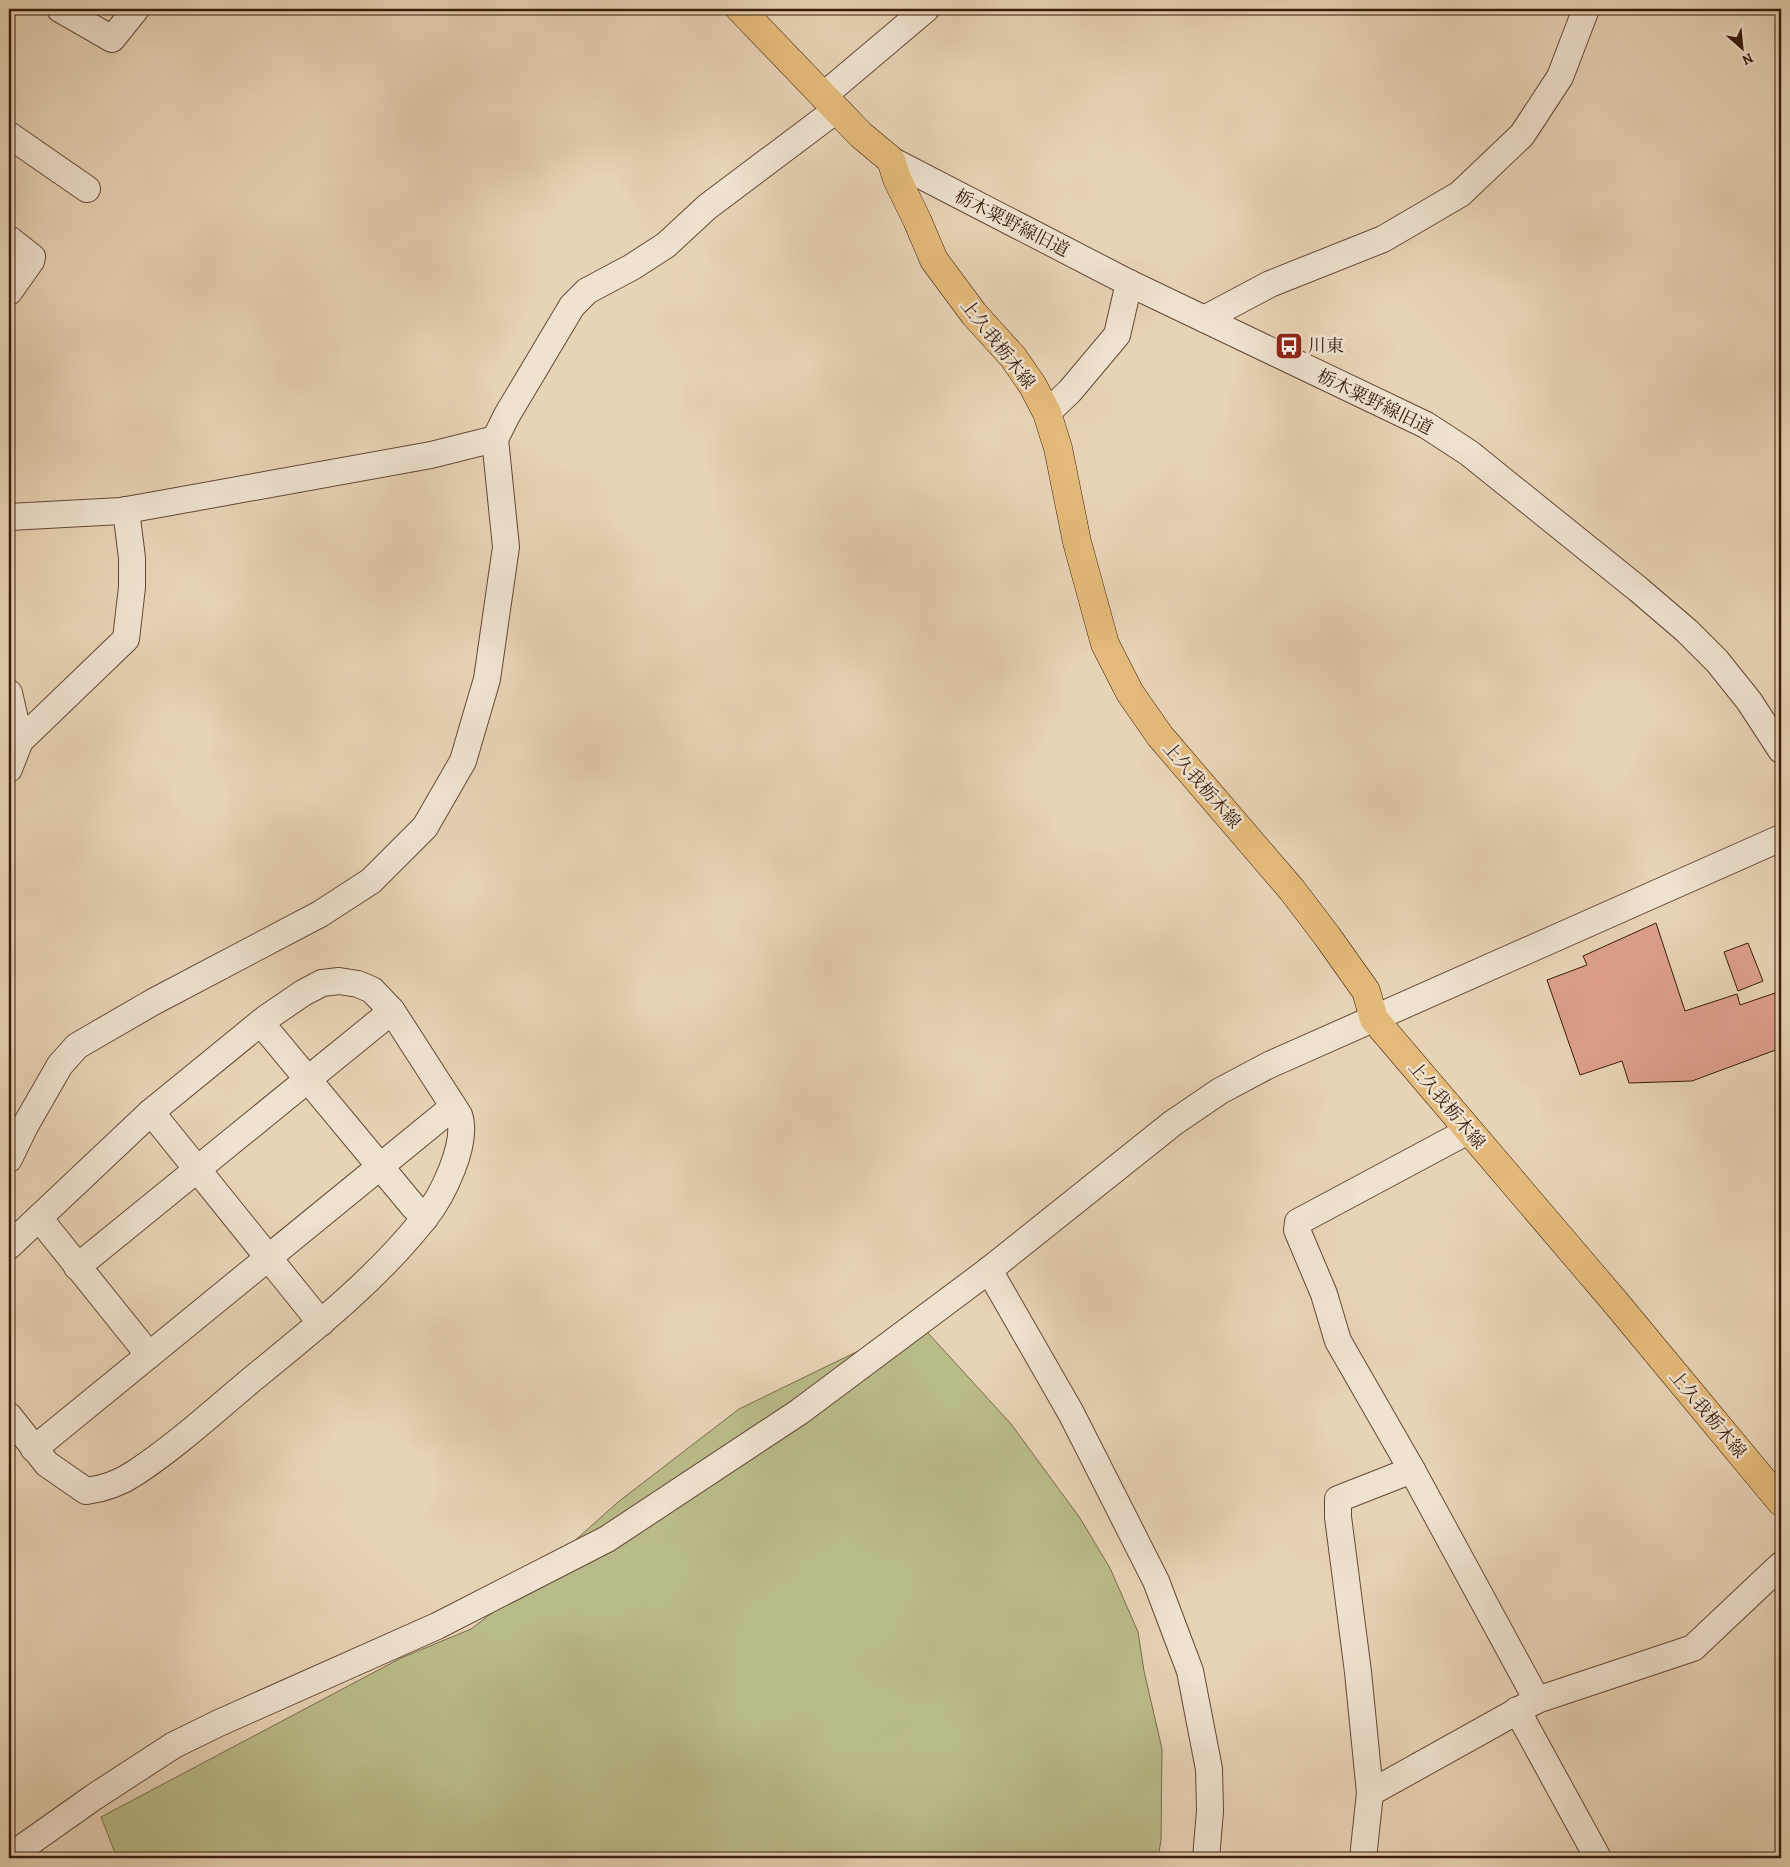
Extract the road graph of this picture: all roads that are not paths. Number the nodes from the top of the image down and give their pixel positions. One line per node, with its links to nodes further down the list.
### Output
1 (60, 9): 2 (street)
2 (136, 9)
3 (740, 9): 6 (main road)
4 (926, 9): 6 (street)
5 (1586, 9): 13 (street)
6 (830, 103): 8 (main road); 15 (street)
7 (9, 136): 9 (street)
8 (891, 160): 11 (street, 栃木粟野線旧道); 14 (main road, 上久我栃木線)
9 (87, 188)
10 (9, 239): 12 (street)
11 (1129, 282): 13 (street, 栃木粟野線旧道); 14 (street)
12 (9, 292)
13 (1204, 319): 20 (street, 栃木粟野線旧道)
14 (1047, 413): 24 (main road, 上久我栃木線)
15 (495, 438): 16 (street); 30 (street)
16 (126, 510): 17 (street); 19 (street)
17 (9, 517)
18 (10, 703): 19 (street)
19 (20, 741): 21 (street)
20 (1781, 750)
21 (9, 769)
22 (1781, 838): 24 (street)
23 (392, 1011): 25 (street); 26 (street); 27 (street)
24 (1374, 1018): 29 (main road, 上久我栃木線); 38 (street)
25 (261, 1022): 26 (street); 28 (street)
26 (308, 1078): 31 (street); 32 (street)
27 (453, 1107): 31 (street); 34 (street)
28 (151, 1112): 32 (street); 33 (street)
29 (1468, 1131): 43 (street); 44 (main road, 上久我栃木線)
30 (9, 1159)
31 (381, 1166): 34 (street); 36 (street)
32 (197, 1168): 36 (street); 37 (street)
33 (39, 1218): 35 (street); 37 (street)
34 (425, 1218): 39 (street)
35 (9, 1246)
36 (269, 1257): 39 (street); 40 (street)
37 (77, 1267): 40 (street)
38 (989, 1270): 48 (street); 49 (street)
39 (321, 1323): 42 (street)
40 (148, 1355): 42 (street)
41 (9, 1416): 42 (street)
42 (34, 1449)
43 (1412, 1470): 46 (street); 47 (street)
44 (1781, 1502)
45 (1781, 1565): 46 (street)
46 (1527, 1705): 47 (street); 51 (street)
47 (1370, 1793): 50 (street)
48 (9, 1856)
49 (1206, 1858)
50 (1363, 1858)
51 (1598, 1858)

